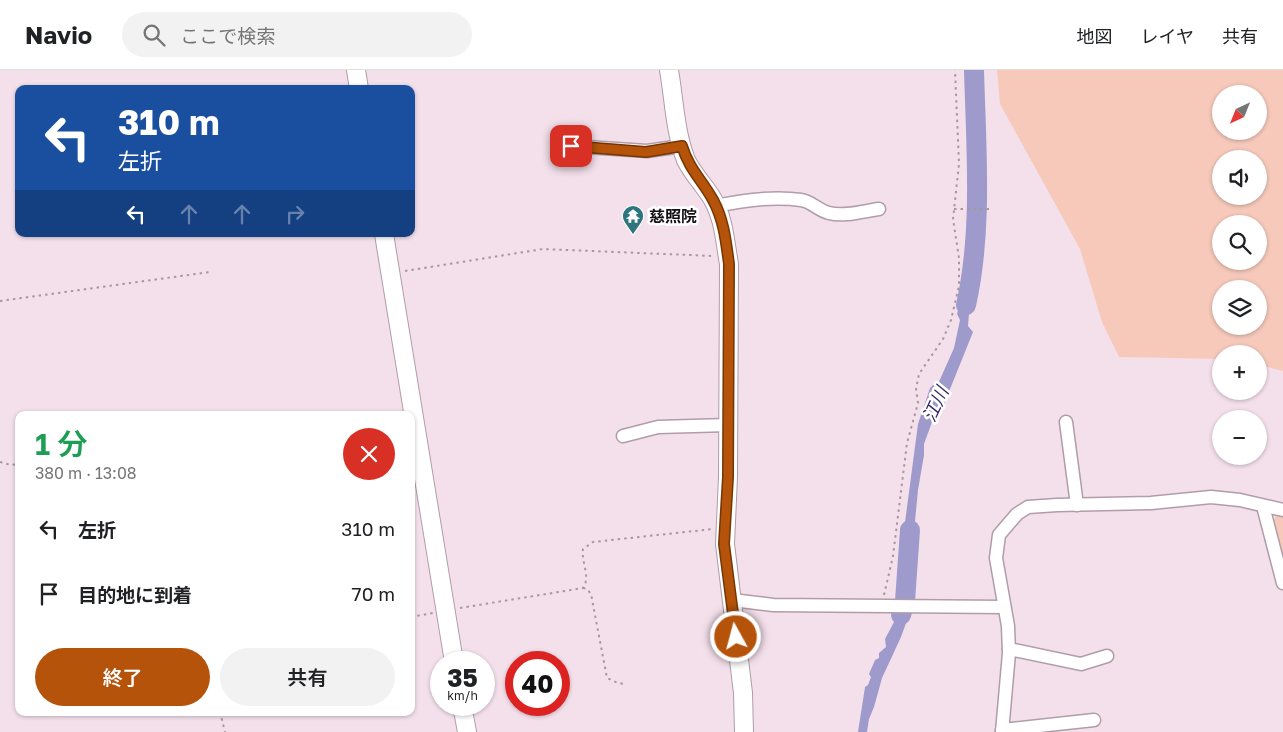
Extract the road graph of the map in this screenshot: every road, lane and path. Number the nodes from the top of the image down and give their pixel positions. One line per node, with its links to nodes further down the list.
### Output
1 (356, 70): 4 (street)
2 (669, 70): 6 (street)
3 (955, 70): 9 (path)
4 (358, 85)
5 (571, 146): 6 (street)
6 (682, 146): 7 (street)
7 (716, 206): 8 (street); 12 (street)
8 (880, 209)
9 (955, 209): 10 (path); 30 (path)
10 (993, 209)
11 (384, 237): 14 (street)
12 (728, 256): 14 (path); 18 (street)
13 (210, 272): 15 (path)
14 (390, 273): 16 (street)
15 (0, 301)
16 (412, 411)
17 (1066, 422): 23 (street)
18 (728, 425): 20 (street); 26 (street)
19 (415, 429): 32 (street)
20 (623, 436)
21 (0, 462): 22 (path)
22 (15, 464)
23 (1077, 504): 24 (street); 31 (street)
24 (1263, 506): 25 (street); 27 (street)
25 (1283, 510)
26 (725, 527): 28 (path); 29 (street)
27 (1283, 582)
28 (583, 588): 32 (path); 37 (path)
29 (732, 600): 30 (street); 44 (street)
30 (882, 607): 31 (street)
31 (1004, 607): 34 (street)
32 (444, 611): 33 (path); 35 (street)
33 (415, 615)
34 (1009, 649): 36 (street); 41 (street)
35 (452, 651)
36 (1107, 656)
37 (625, 684)
38 (221, 716): 42 (path)
39 (464, 716): 43 (street)
40 (1094, 720): 41 (street)
41 (1002, 731)
42 (225, 732)
43 (467, 732)
44 (744, 732)

